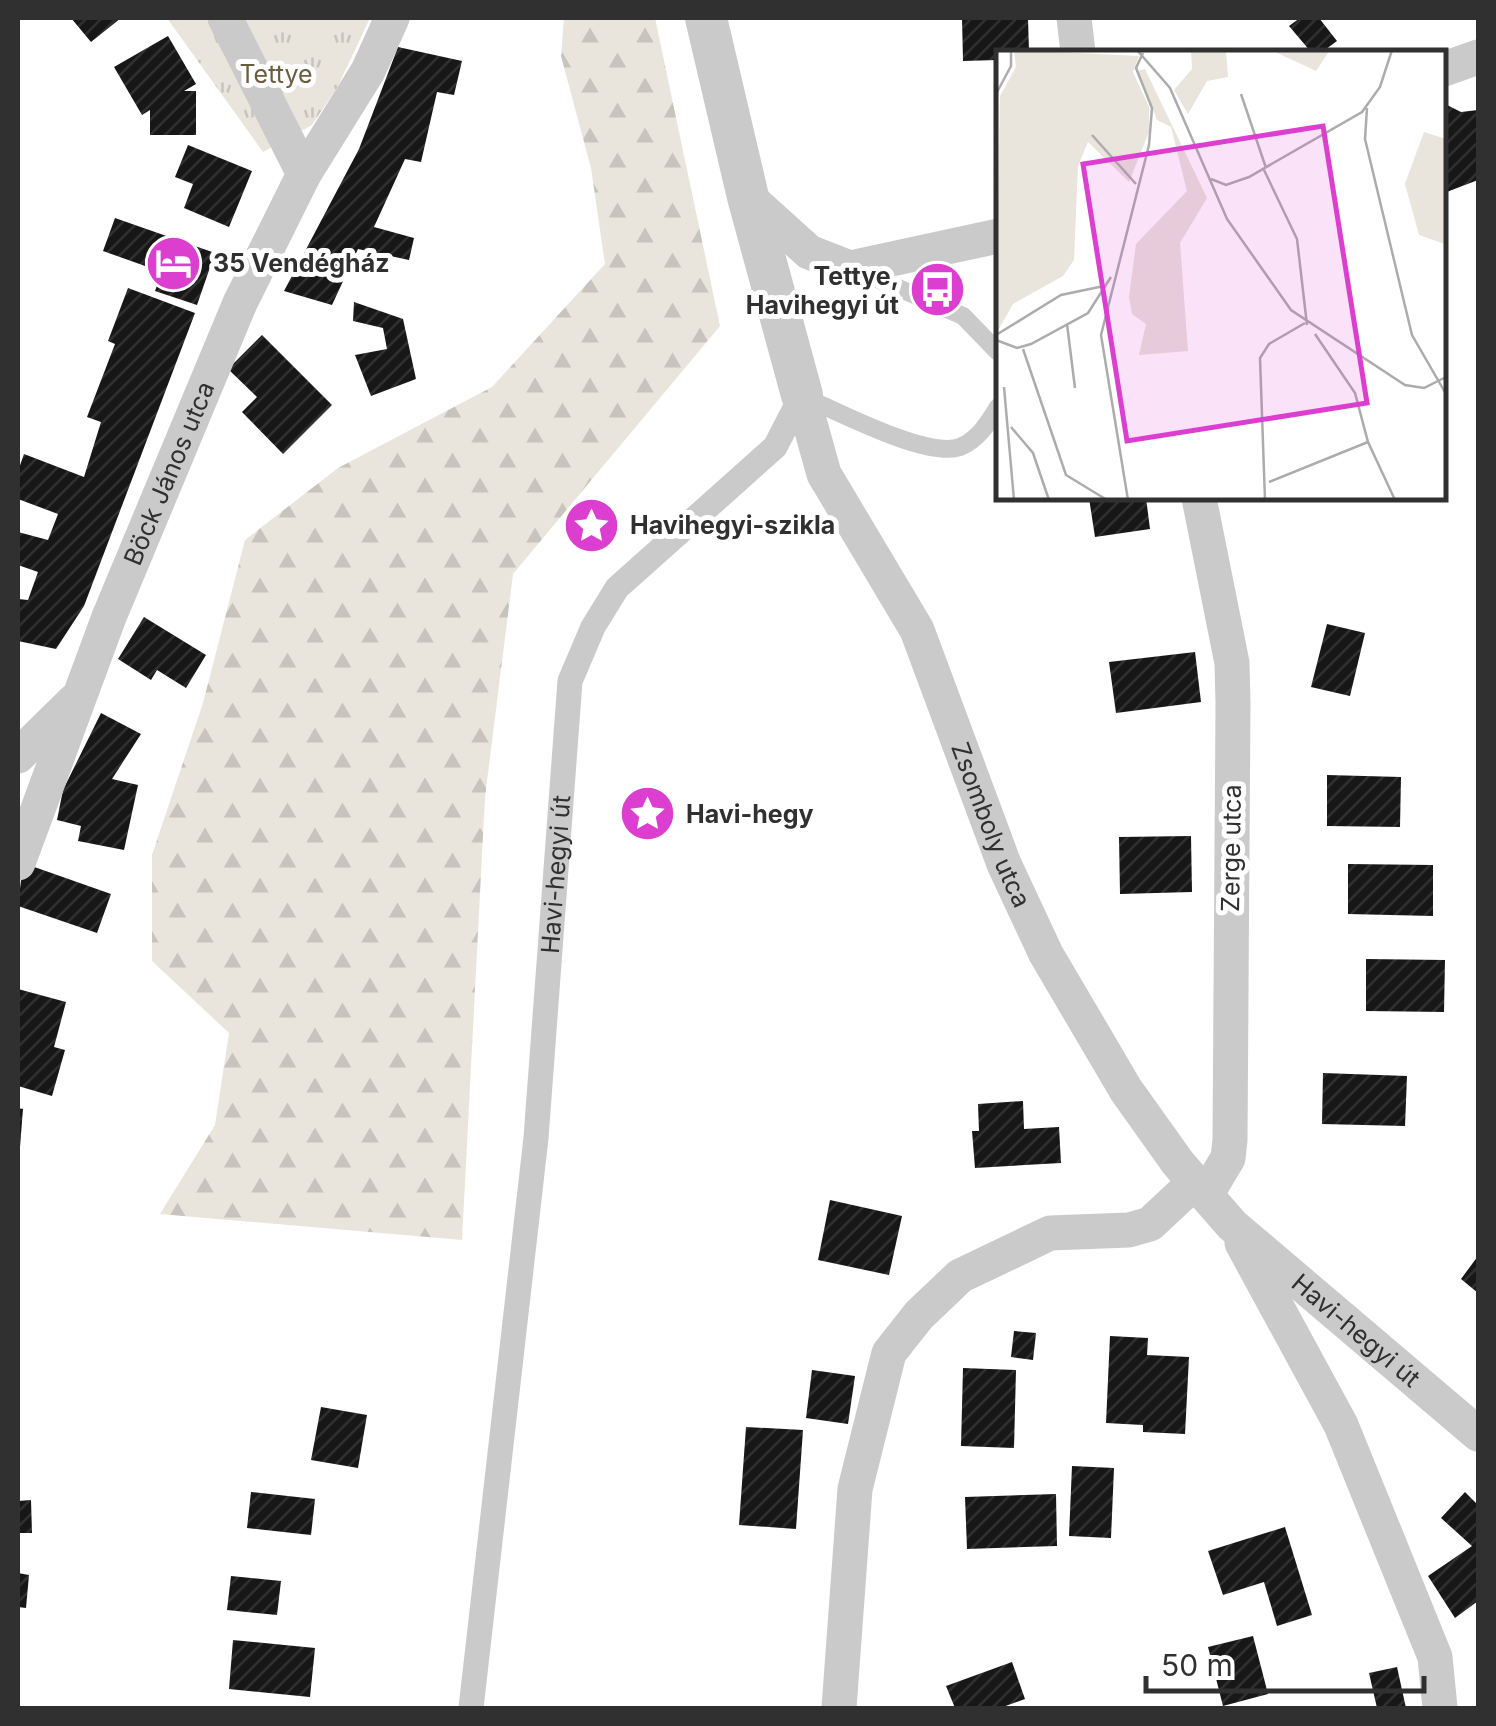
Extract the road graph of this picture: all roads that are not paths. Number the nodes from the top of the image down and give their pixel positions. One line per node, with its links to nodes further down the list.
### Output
1 (225, 18): 8 (street)
2 (392, 18): 8 (street, Böck János utca)
3 (706, 18): 9 (street)
4 (1074, 18): 5 (street)
5 (1078, 50)
6 (1478, 57): 7 (street)
7 (1446, 68)
8 (304, 174): 16 (street, Böck János utca)
9 (748, 198): 11 (street); 13 (street)
10 (996, 236): 11 (street)
11 (850, 268): 12 (lane)
12 (996, 350)
13 (802, 396): 14 (lane); 19 (street, Zsomboly utca); 22 (street, Havi-hegyi út)
14 (996, 410)
15 (1198, 500): 19 (street, Zerge utca)
16 (83, 692): 17 (street, Böck János utca); 18 (street)
17 (18, 756)
18 (18, 864)
19 (1200, 1189): 20 (street, Zsomboly utca); 23 (street)
20 (1232, 1225): 21 (street, Havi-hegyi út); 24 (street)
21 (1478, 1434)
22 (470, 1708)
23 (838, 1708)
24 (1440, 1708)

